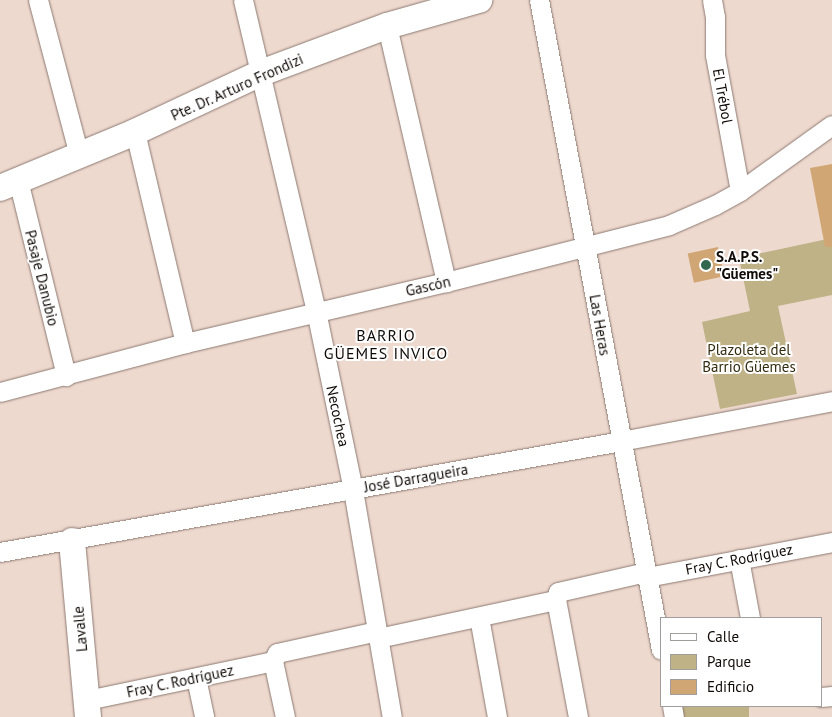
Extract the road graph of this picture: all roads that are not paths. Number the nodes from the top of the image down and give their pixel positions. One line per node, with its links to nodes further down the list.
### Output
1 (38, 0): 10 (street)
2 (243, 0): 7 (street, Necochea)
3 (479, 0): 6 (street, Pte. Dr. Arturo Frondizi)
4 (539, 0): 13 (street, Las Heras)
5 (712, 0): 12 (street, El Trébol)
6 (386, 26): 7 (street, Pte. Dr. Arturo Frondizi); 14 (street)
7 (261, 73): 9 (street, Pte. Dr. Arturo Frondizi); 15 (street, Necochea)
8 (832, 125): 12 (street, Gascón)
9 (135, 132): 10 (street, Pte. Dr. Arturo Frondizi); 16 (street)
10 (79, 155): 11 (street, Pte. Dr. Arturo Frondizi)
11 (9, 184): 17 (street, Pasaje Danubio)
12 (740, 191): 13 (street, Gascón)
13 (587, 246): 14 (street, Gascón); 20 (street, Las Heras)
14 (446, 282): 15 (street, Gascón)
15 (316, 311): 16 (street, Gascón); 21 (street, Necochea)
16 (186, 343): 17 (street, Gascón)
17 (66, 376): 18 (street, Gascón)
18 (0, 392)
19 (832, 400): 20 (street, José Darragueira)
20 (621, 441): 21 (street, José Darragueira); 26 (street, Las Heras)
21 (353, 490): 22 (street, José Darragueira); 30 (street, Necochea)
22 (72, 541): 24 (street, José Darragueira); 34 (street, Lavalle)
23 (832, 542): 25 (street, Fray C. Rodríguez)
24 (0, 552)
25 (739, 559): 26 (street, Fray C. Rodríguez); 29 (street)
26 (646, 574): 27 (street, Fray C. Rodríguez); 31 (street, Las Heras)
27 (556, 600): 28 (street); 39 (street)
28 (479, 617): 30 (street); 38 (street)
29 (750, 617)
30 (377, 634): 32 (street, Fray C. Rodríguez); 37 (street, Necochea)
31 (660, 645)
32 (273, 661): 33 (street, Fray C. Rodríguez); 36 (street)
33 (196, 678): 34 (street, Fray C. Rodríguez); 35 (street)
34 (88, 709)
35 (204, 717)
36 (285, 717)
37 (392, 717)
38 (497, 717)
39 (578, 717)

